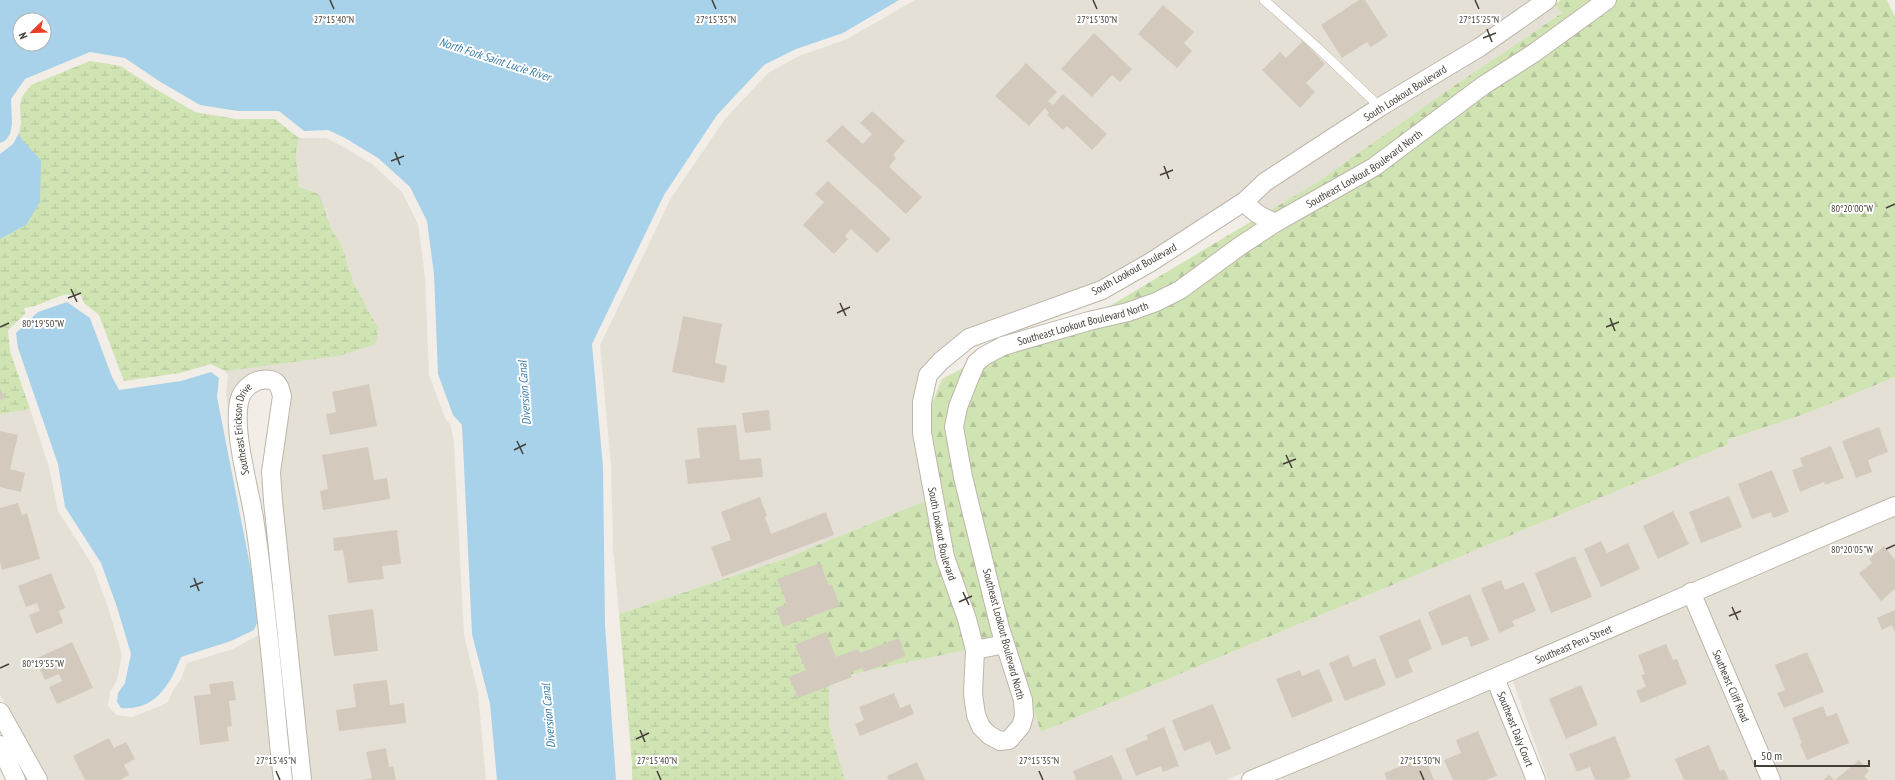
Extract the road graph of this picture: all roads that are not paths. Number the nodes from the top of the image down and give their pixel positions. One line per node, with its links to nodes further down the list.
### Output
1 (1264, 0): 4 (lane)
2 (1547, 0): 4 (street, South Lookout Boulevard)
3 (1607, 0): 6 (street, Southeast Lookout Boulevard North)
4 (1380, 107): 5 (street, South Lookout Boulevard)
5 (1245, 201): 6 (street); 7 (street, South Lookout Boulevard)
6 (1275, 223): 8 (street, Southeast Lookout Boulevard North)
7 (961, 345): 8 (street); 14 (street, South Lookout Boulevard)
8 (976, 364): 13 (street, Southeast Lookout Boulevard North)
9 (1895, 506): 12 (street, Southeast Peru Street)
10 (276, 529): 11 (street); 11 (street, Southeast Erickson Drive); 16 (street, Southeast Erickson Drive)
11 (256, 531): 15 (street, Southeast Erickson Drive)
12 (1691, 592): 17 (street, Southeast Peru Street); 27 (street, Southeast Cliff Road)
13 (1005, 644): 14 (street); 14 (street, Southeast Lookout Boulevard North)
14 (975, 650)
15 (272, 669): 16 (street); 23 (street, Southeast Erickson Drive)
16 (290, 669): 24 (street, Southeast Erickson Drive)
17 (1495, 678): 20 (street, Southeast Peru Street); 26 (street, Southeast Daly Court)
18 (0, 712): 22 (street)
19 (0, 745): 21 (street)
20 (1278, 775): 25 (street, Southeast Peru Street)
21 (16, 780)
22 (38, 780)
23 (283, 780)
24 (302, 780)
25 (1251, 780)
26 (1536, 780)
27 (1771, 780)

